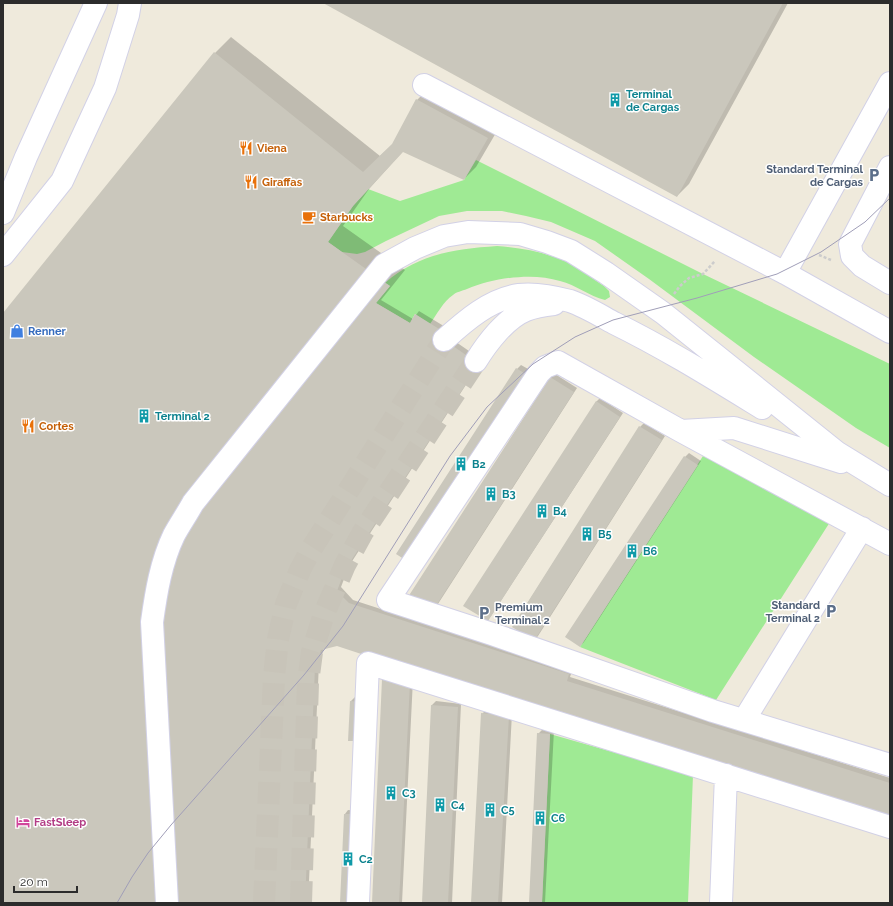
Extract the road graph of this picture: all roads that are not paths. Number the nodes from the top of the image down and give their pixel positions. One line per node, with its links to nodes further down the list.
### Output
1 (96, 3): 6 (street)
2 (130, 3): 7 (street)
3 (890, 83): 8 (street)
4 (424, 85): 8 (street)
5 (890, 167): 9 (street)
6 (3, 213)
7 (3, 255)
8 (785, 273): 11 (street)
9 (890, 283)
10 (571, 302): 12 (street); 13 (street); 15 (street)
11 (890, 332)
12 (444, 340)
13 (476, 361)
14 (681, 431): 16 (street); 18 (street); 20 (street)
15 (840, 454): 16 (street); 24 (street)
16 (864, 469): 17 (street)
17 (888, 483)
18 (862, 528): 19 (street); 20 (street)
19 (890, 544)
20 (744, 720): 21 (street)
21 (890, 765)
22 (726, 775): 23 (street); 25 (street); 26 (street)
23 (890, 827)
24 (167, 903)
25 (358, 903)
26 (721, 903)

